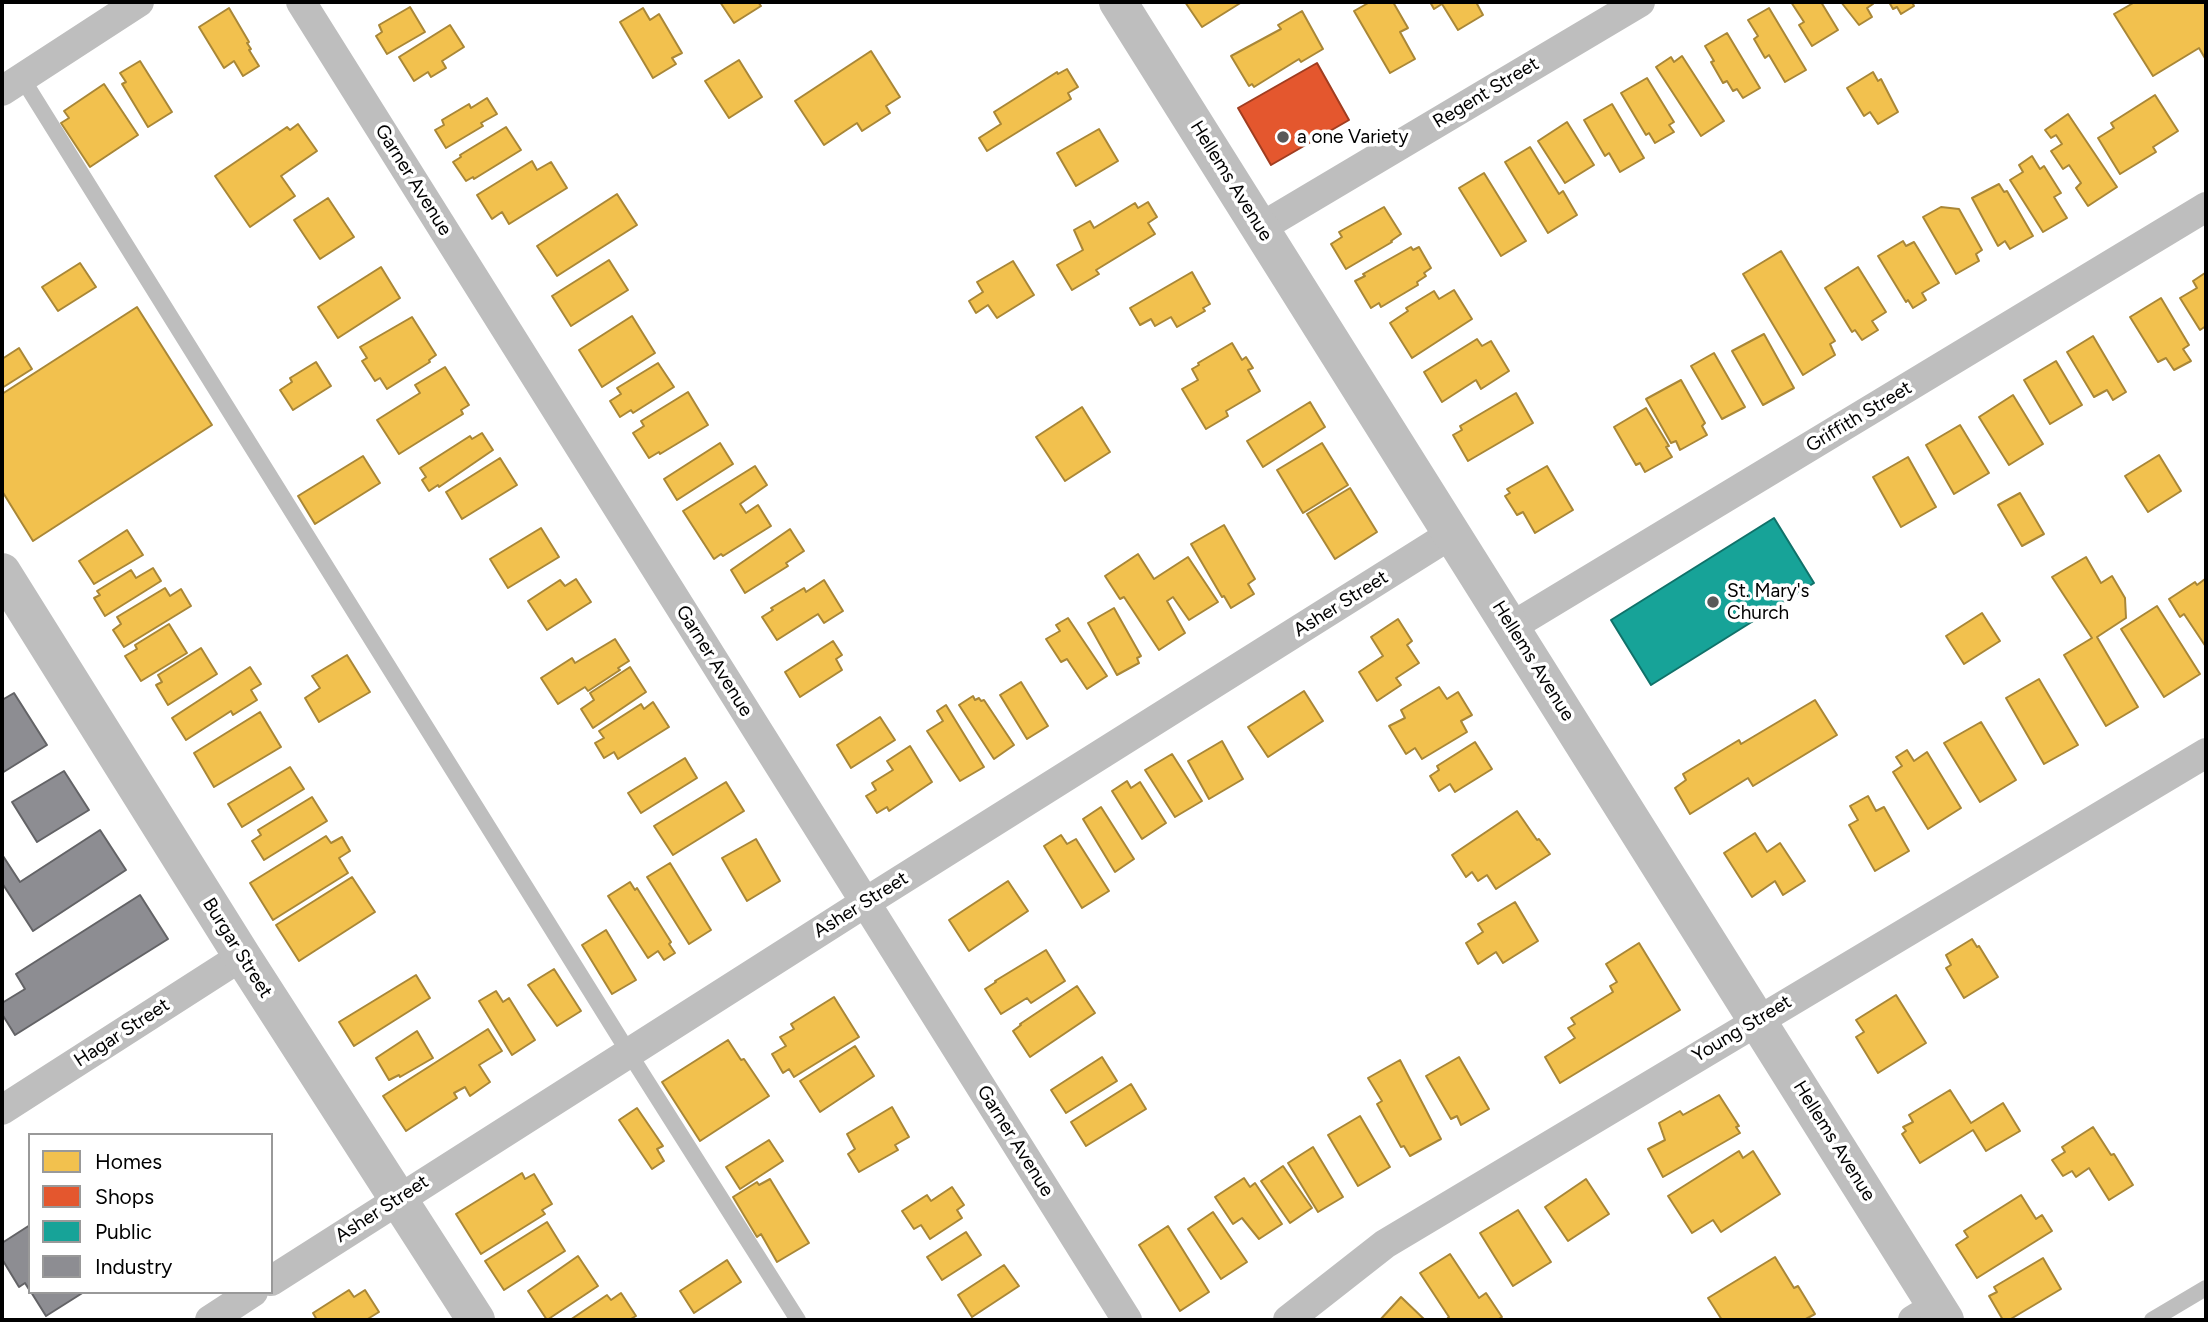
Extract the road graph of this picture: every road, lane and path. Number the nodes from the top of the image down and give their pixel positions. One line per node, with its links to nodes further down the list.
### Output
1 (139, 2): 5 (street)
2 (301, 2): 12 (street, Garner Avenue)
3 (1118, 2): 7 (street, Hellems Avenue)
4 (1640, 2): 7 (street, Regent Street)
5 (12, 84): 15 (lane)
6 (2206, 207): 10 (street, Griffith Street)
7 (1261, 228): 8 (street, Hellems Avenue)
8 (1453, 533): 10 (street, Hellems Avenue); 12 (street, Asher Street)
9 (2, 572): 13 (street, Burgar Street)
10 (1511, 626): 14 (street, Hellems Avenue)
11 (2206, 753): 14 (street, Young Street)
12 (866, 902): 15 (street, Asher Street); 25 (street, Garner Avenue)
13 (242, 957): 16 (street, Hagar Street); 17 (street, Burgar Street)
14 (1758, 1019): 21 (street, Hellems Avenue); 26 (street, Young Street)
15 (629, 1053): 17 (street, Asher Street); 24 (lane)
16 (2, 1110)
17 (399, 1198): 18 (street, Asher Street); 23 (street, Burgar Street)
18 (273, 1280)
19 (2206, 1287): 27 (lane)
20 (250, 1294): 22 (street)
21 (1932, 1315)
22 (210, 1320)
23 (476, 1320)
24 (798, 1320)
25 (1127, 1320)
26 (1288, 1320)
27 (2152, 1320)

